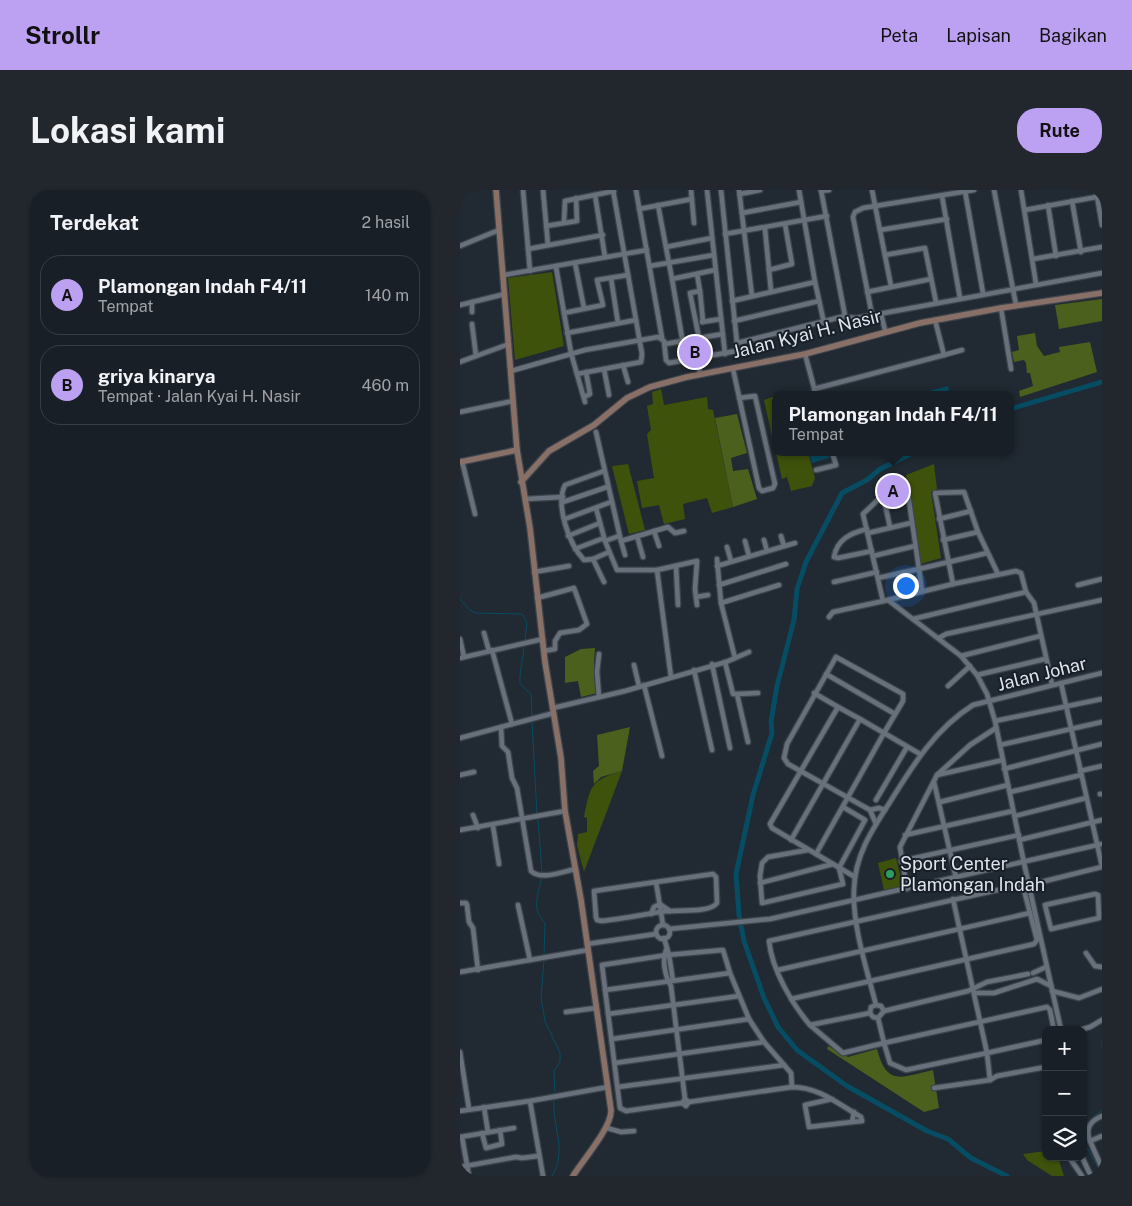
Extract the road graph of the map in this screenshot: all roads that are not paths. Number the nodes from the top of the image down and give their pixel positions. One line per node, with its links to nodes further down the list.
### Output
1 (496, 190): 42 (main road)
2 (523, 190): 52 (street)
3 (543, 190): 40 (street)
4 (636, 190): 30 (street)
5 (691, 190): 24 (street)
6 (707, 190): 47 (street)
7 (720, 190): 45 (street)
8 (760, 190): 18 (street)
9 (799, 190): 26 (street)
10 (829, 190): 17 (street)
11 (872, 190): 29 (street)
12 (974, 190): 19 (street)
13 (994, 190): 78 (street)
14 (1020, 190): 31 (street)
15 (1096, 190): 22 (street)
16 (614, 191): 20 (street); 55 (street)
17 (821, 191): 33 (street)
18 (739, 192): 32 (street)
19 (965, 192): 21 (street); 82 (street)
20 (595, 196): 23 (street); 46 (street)
21 (942, 196): 29 (street); 34 (street)
22 (1099, 196): 25 (street); 37 (street)
23 (576, 198): 36 (street); 36 (street)
24 (692, 199): 27 (street); 38 (street)
25 (1072, 201): 28 (street); 54 (street)
26 (801, 202): 32 (street); 35 (street)
27 (658, 205): 30 (street); 50 (street)
28 (1048, 205): 31 (street); 58 (street)
29 (876, 206): 43 (street); 81 (street)
30 (639, 209): 53 (street)
31 (1025, 210): 60 (street)
32 (742, 213): 44 (street)
33 (827, 216): 35 (street); 101 (street)
34 (946, 219): 43 (street); 86 (street)
35 (804, 221): 39 (street); 75 (street)
36 (564, 222): 40 (street)
37 (1102, 222)
38 (694, 223)
39 (785, 224): 41 (street); 66 (street)
40 (546, 226): 48 (street)
41 (765, 229): 44 (street); 66 (street)
42 (500, 230): 49 (street); 70 (main road)
43 (880, 230): 57 (street)
44 (745, 231): 45 (street); 85 (street)
45 (725, 234): 87 (street)
46 (603, 235): 48 (street); 59 (street)
47 (712, 238): 50 (street); 56 (street)
48 (548, 245): 52 (street)
49 (460, 246)
50 (666, 246): 62 (street)
51 (1102, 247): 54 (street)
52 (528, 249): 67 (street)
53 (647, 250): 55 (street); 63 (street)
54 (1081, 252): 58 (street)
55 (624, 254): 59 (street); 71 (street)
56 (714, 255): 62 (street); 65 (street)
57 (885, 255): 74 (street); 77 (street)
58 (1056, 256): 60 (street)
59 (605, 257): 61 (street)
60 (1033, 259): 76 (street)
61 (575, 263): 64 (street); 95 (street)
62 (670, 263): 63 (street); 73 (street)
63 (650, 266): 114 (street)
64 (556, 267): 67 (street); 98 (street)
65 (715, 270): 69 (street); 102 (street)
66 (769, 270): 80 (street)
67 (530, 271): 70 (street)
68 (1102, 273): 76 (street)
69 (697, 274): 73 (street); 79 (street)
70 (504, 275): 84 (main road)
71 (628, 275): 72 (street); 103 (street)
72 (611, 278): 90 (street); 93 (street)
73 (672, 279): 117 (street)
74 (932, 279): 77 (street); 91 (street)
75 (815, 282): 80 (street); 88 (street)
76 (1036, 284): 78 (street)
77 (891, 286): 81 (street)
78 (1012, 288): 82 (street); 94 (street)
79 (700, 291): 107 (street); 108 (street)
80 (771, 292): 85 (street)
81 (867, 292): 100 (street)
82 (983, 293): 86 (street)
83 (1102, 293): 94 (main road, Jalan Kyai H. Nasir)
84 (505, 294): 89 (street); 119 (main road)
85 (752, 296): 87 (street)
86 (960, 298): 91 (street)
87 (732, 301): 105 (street)
88 (819, 301): 105 (street); 109 (street)
89 (472, 302): 92 (street); 97 (street)
90 (614, 302): 93 (street); 106 (street)
91 (936, 302): 99 (street)
92 (460, 305)
93 (603, 305): 95 (street)
94 (1016, 305): 96 (main road, Jalan Kyai H. Nasir)
95 (584, 308): 98 (street)
96 (1001, 308): 104 (main road, Jalan Kyai H. Nasir); 131 (street)
97 (472, 312)
98 (564, 313): 112 (street)
99 (881, 314): 100 (street); 111 (street)
100 (872, 315): 101 (street)
101 (843, 318): 109 (street)
102 (721, 319): 107 (street); 113 (street)
103 (636, 320): 106 (street); 116 (street)
104 (935, 320): 111 (main road, Jalan Kyai H. Nasir); 125 (street)
105 (734, 321): 118 (street)
106 (618, 322): 112 (street)
107 (704, 322): 108 (street)
108 (696, 323): 115 (street)
109 (824, 323): 118 (street)
110 (472, 324): 126 (street)
111 (885, 330): 124 (main road, Jalan Kyai H. Nasir)
112 (567, 333): 122 (street)
113 (723, 334): 115 (street); 123 (street)
114 (662, 338): 116 (street); 120 (street)
115 (699, 338): 117 (street)
116 (640, 341): 122 (street); 130 (street)
117 (683, 341): 120 (street); 128 (street)
118 (737, 343): 123 (street)
119 (509, 344): 126 (street); 135 (main road)
120 (665, 344): 128 (street)
121 (962, 350): 125 (street)
122 (571, 353): 135 (street); 137 (street)
123 (725, 354): 127 (street)
124 (806, 354): 133 (main road, Jalan Kyai H. Nasir); 139 (street)
125 (944, 355): 140 (street)
126 (476, 356): 129 (street)
127 (698, 358): 128 (street); 134 (street)
128 (686, 361)
129 (460, 362)
130 (623, 366): 132 (street); 138 (street)
131 (1011, 368)
132 (604, 369): 136 (street); 141 (street)
133 (733, 369): 134 (main road, Jalan Kyai H. Nasir); 142 (street)
134 (700, 370): 151 (main road, Jalan Kyai H. Nasir)
135 (511, 371): 143 (main road)
136 (586, 372): 137 (street); 137 (street)
137 (577, 374)
138 (628, 382)
139 (815, 391)
140 (818, 391)
141 (609, 395)
142 (739, 398): 142 (street)
143 (513, 401): 144 (street); 146 (main road)
144 (460, 412)
145 (596, 432): 149 (street)
146 (517, 450): 148 (main road); 151 (main road)
147 (833, 456): 150 (street)
148 (461, 462): 159 (street)
149 (604, 470): 152 (street); 155 (street)
150 (816, 470)
151 (521, 482): 154 (main road)
152 (607, 486): 155 (street); 156 (street)
153 (883, 495): 163 (street); 164 (street); 167 (street)
154 (525, 499): 155 (street); 200 (main road)
155 (563, 500): 160 (street)
156 (612, 502): 157 (street); 173 (street)
157 (596, 508): 160 (street); 162 (street)
158 (971, 511): 161 (street); 161 (street); 168 (street)
159 (475, 514)
160 (565, 519): 169 (street)
161 (939, 519): 175 (street)
162 (600, 523): 169 (street); 172 (street)
163 (911, 523): 164 (street); 181 (street)
164 (890, 527): 167 (street)
165 (654, 531): 166 (street); 170 (street); 178 (street)
166 (684, 531)
167 (867, 531): 185 (street); 185 (street)
168 (978, 532): 175 (street); 186 (street)
169 (568, 536): 182 (street)
170 (637, 536): 173 (street); 189 (street)
171 (781, 536): 180 (street)
172 (605, 539): 173 (street); 182 (street); 184 (street)
173 (620, 539): 187 (street)
174 (764, 540): 183 (street)
175 (943, 540): 193 (street)
176 (744, 541): 188 (street)
177 (795, 543): 180 (street)
178 (659, 546)
179 (727, 546): 192 (street)
180 (784, 546): 183 (street)
181 (915, 546): 185 (street); 198 (street)
182 (575, 549): 190 (street)
183 (767, 551): 188 (street)
184 (609, 552): 190 (street); 199 (street)
185 (873, 553): 201 (street)
186 (987, 553): 193 (street); 202 (street)
187 (625, 555)
188 (749, 556): 192 (street)
189 (643, 557)
190 (593, 559): 205 (street)
191 (717, 559): 197 (street)
192 (732, 561): 197 (street)
193 (948, 562): 198 (street); 207 (street)
194 (786, 564): 208 (street)
195 (569, 566): 200 (street)
196 (676, 566): 199 (street); 214 (street); 219 (street)
197 (717, 566): 208 (street)
198 (918, 569): 203 (street); 211 (street)
199 (657, 570): 245 (street)
200 (534, 572): 215 (main road)
201 (877, 572): 203 (street); 206 (street)
202 (998, 574): 207 (street); 212 (street)
203 (878, 578): 216 (street)
204 (1102, 579): 210 (street)
205 (604, 582)
206 (834, 582)
207 (953, 584): 211 (street)
208 (719, 585): 218 (street)
209 (779, 585): 218 (street)
210 (1078, 585)
211 (922, 591): 216 (street)
212 (1026, 592): 221 (street); 223 (street)
213 (708, 595): 214 (street)
214 (696, 597): 220 (street)
215 (537, 598): 228 (main road); 230 (street)
216 (886, 600): 222 (street); 223 (street)
217 (1102, 600): 221 (street)
218 (721, 603): 235 (street)
219 (678, 605)
220 (697, 606)
221 (1036, 614): 225 (street); 226 (street)
222 (829, 616)
223 (913, 619): 226 (street)
224 (484, 633): 229 (street)
225 (1040, 636): 233 (street); 236 (street)
226 (939, 638): 233 (street)
227 (460, 639): 234 (street)
228 (543, 639): 229 (street); 230 (main road)
229 (490, 650): 234 (street); 263 (street)
230 (544, 652): 258 (main road)
231 (749, 652): 235 (street)
232 (599, 654): 253 (street)
233 (961, 656): 240 (street)
234 (462, 657)
235 (736, 658): 237 (street)
236 (1045, 659): 244 (street); 247 (street)
237 (724, 662): 239 (street); 251 (street)
238 (634, 664): 248 (street)
239 (712, 664): 241 (street); 273 (street)
240 (970, 666): 244 (street); 249 (street)
241 (694, 670): 245 (street); 274 (street)
242 (1102, 673): 246 (street, Jalan Johar)
243 (826, 674): 250 (street); 259 (street); 259 (street)
244 (977, 675): 255 (street)
245 (670, 677): 248 (street)
246 (1061, 683): 247 (street, Jalan Johar); 256 (street)
247 (1052, 684): 255 (street, Jalan Johar)
248 (642, 686): 253 (street); 277 (street)
249 (948, 686)
250 (814, 693): 257 (street); 282 (street)
251 (737, 694): 252 (street); 269 (street)
252 (758, 694)
253 (599, 697): 258 (street)
254 (1102, 698): 256 (street)
255 (989, 701): 261 (street); 276 (street, Jalan Johar)
256 (1066, 706): 261 (street); 266 (street)
257 (838, 707): 260 (street); 282 (street)
258 (553, 710): 263 (street); 297 (main road)
259 (895, 714): 267 (street)
260 (860, 719): 267 (street); 287 (street)
261 (995, 721): 265 (street)
262 (1102, 722): 266 (street)
263 (512, 724): 264 (street)
264 (501, 727): 268 (street); 300 (street)
265 (996, 728): 271 (street); 285 (street)
266 (1071, 729): 271 (street); 275 (street)
267 (884, 733): 272 (street); 290 (street)
268 (460, 738)
269 (748, 742)
270 (1102, 744): 275 (street)
271 (1000, 745): 278 (street)
272 (907, 747): 276 (street); 292 (street)
273 (730, 748)
274 (712, 750)
275 (1076, 751): 280 (street); 283 (street)
276 (920, 754): 296 (street, Jalan Johar)
277 (662, 756)
278 (1002, 760): 280 (street); 285 (street)
279 (1102, 766): 283 (street)
280 (1004, 769): 288 (street)
281 (474, 772): 284 (street)
282 (802, 772): 287 (street); 310 (street)
283 (1081, 773): 289 (street); 291 (street)
284 (460, 775)
285 (937, 775): 286 (street)
286 (934, 782): 293 (street); 308 (street)
287 (824, 784): 290 (street); 310 (street)
288 (1008, 785): 289 (street); 293 (street)
289 (1010, 792): 298 (street)
290 (848, 798): 294 (street); 295 (street)
291 (1086, 798): 298 (street); 302 (street)
292 (876, 800)
293 (940, 802): 304 (street)
294 (842, 807): 314 (street); 320 (street)
295 (870, 810): 296 (street); 303 (street)
296 (885, 810): 303 (street, Jalan Johar)
297 (565, 811): 300 (street); 321 (main road)
298 (1014, 813): 304 (street); 309 (street)
299 (473, 815): 306 (street)
300 (523, 820): 305 (street); 321 (street)
301 (1102, 820): 302 (street)
302 (1092, 822): 309 (street); 311 (street)
303 (876, 824): 322 (street, Jalan Johar)
304 (945, 825): 308 (street); 313 (street)
305 (493, 826): 306 (street); 317 (street)
306 (478, 828): 307 (street)
307 (460, 830)
308 (905, 835): 315 (street)
309 (1019, 837): 313 (street); 316 (street)
310 (791, 840): 312 (street)
311 (1099, 845): 316 (street); 319 (street)
312 (808, 850): 314 (street); 325 (street)
313 (950, 850): 315 (street); 323 (street)
314 (816, 854): 318 (street)
315 (902, 862): 327 (street)
316 (1024, 863): 323 (street); 326 (street)
317 (499, 864)
318 (833, 864): 320 (street); 325 (street)
319 (1102, 866): 326 (street)
320 (838, 868): 322 (street); 325 (street)
321 (576, 869): 345 (main road)
322 (854, 877): 329 (street, Jalan Johar)
323 (956, 878): 327 (street)
324 (656, 882): 331 (street); 334 (street); 335 (street)
325 (760, 883)
326 (1029, 885): 339 (street)
327 (906, 889): 329 (street)
328 (953, 899): 336 (street); 338 (street); 342 (street)
329 (854, 901): 338 (street, Jalan Johar); 341 (street)
330 (460, 903): 353 (street)
331 (660, 904): 333 (street); 334 (street); 335 (street)
332 (518, 905): 350 (street)
333 (661, 911): 334 (street); 335 (street); 340 (street)
334 (670, 912)
335 (650, 914)
336 (1030, 914): 342 (street); 349 (street)
337 (1048, 917): 337 (street); 339 (street)
338 (857, 921): 346 (street, Jalan Johar); 354 (street)
339 (1036, 921): 351 (street)
340 (663, 925): 341 (street); 343 (street)
341 (669, 929): 344 (street)
342 (960, 930): 346 (street); 349 (street)
343 (656, 934): 344 (street); 345 (street)
344 (664, 938): 348 (street)
345 (588, 947): 350 (street); 373 (main road)
346 (863, 951): 354 (street); 360 (street, Jalan Johar)
347 (1086, 953): 352 (street)
348 (666, 955): 357 (street); 359 (street); 366 (street)
349 (966, 959): 360 (street); 363 (street)
350 (530, 960): 353 (street)
351 (1046, 967): 355 (street); 364 (street)
352 (1102, 967)
353 (478, 970): 356 (street)
354 (778, 970): 370 (street)
355 (1039, 970): 358 (street); 361 (street)
356 (460, 972)
357 (730, 973): 359 (street); 369 (street)
358 (1028, 974): 362 (street); 363 (street)
359 (670, 980): 366 (street); 371 (street)
360 (870, 980): 370 (street); 372 (street, Jalan Johar)
361 (1040, 980): 362 (street); 364 (street)
362 (1027, 982): 368 (street)
363 (974, 987): 367 (street); 368 (street)
364 (1052, 988): 365 (street); 384 (street)
365 (1102, 988)
366 (605, 990): 377 (street)
367 (968, 991): 368 (street); 374 (street)
368 (975, 993): 381 (street)
369 (739, 996): 371 (street); 379 (street)
370 (791, 999): 382 (street)
371 (674, 1005): 377 (street); 385 (street)
372 (876, 1005): 374 (street); 376 (street)
373 (596, 1008): 375 (street); 400 (main road)
374 (884, 1011): 378 (street)
375 (566, 1012)
376 (870, 1013): 378 (street); 382 (street)
377 (608, 1014): 387 (street)
378 (878, 1018): 390 (street)
379 (749, 1019): 385 (street); 389 (street)
380 (1102, 1020): 386 (street)
381 (980, 1022): 383 (street); 390 (street); 392 (street)
382 (810, 1025): 390 (street)
383 (1053, 1026)
384 (1060, 1026)
385 (677, 1029): 387 (street); 393 (street)
386 (1087, 1029)
387 (612, 1038): 394 (street)
388 (1042, 1041): 392 (street)
389 (764, 1042): 393 (street); 395 (street)
390 (884, 1044): 392 (street)
391 (460, 1052): 407 (street)
392 (987, 1053): 398 (street)
393 (680, 1054): 394 (street); 397 (street)
394 (615, 1063): 399 (street)
395 (784, 1065): 397 (street); 401 (street)
396 (1042, 1068): 398 (street)
397 (682, 1078): 399 (street); 404 (street)
398 (990, 1080): 402 (street)
399 (618, 1086): 404 (street)
400 (608, 1087): 405 (street); 413 (main road)
401 (792, 1087): 403 (street); 404 (street)
402 (934, 1088)
403 (833, 1099): 409 (street); 411 (street)
404 (685, 1101)
405 (530, 1102): 406 (street); 421 (street)
406 (484, 1107): 407 (street); 416 (street)
407 (469, 1109): 408 (street)
408 (460, 1111)
409 (854, 1112): 411 (street); 411 (street)
410 (1102, 1116): 420 (street)
411 (852, 1122)
412 (514, 1128): 414 (street)
413 (607, 1128): 415 (street); 430 (main road)
414 (500, 1130): 416 (street); 417 (street)
415 (634, 1131)
416 (488, 1132): 417 (street)
417 (482, 1133): 419 (street)
418 (1102, 1136): 420 (street)
419 (461, 1137): 425 (street)
420 (1092, 1140): 422 (street)
421 (538, 1156): 425 (street); 429 (street)
422 (1100, 1158): 427 (street)
423 (1072, 1161): 431 (street)
424 (1084, 1161): 432 (street)
425 (466, 1166): 426 (street); 428 (street)
426 (460, 1168)
427 (1102, 1168)
428 (469, 1176)
429 (543, 1176)
430 (573, 1176)
431 (1082, 1176)
432 (1091, 1176)

